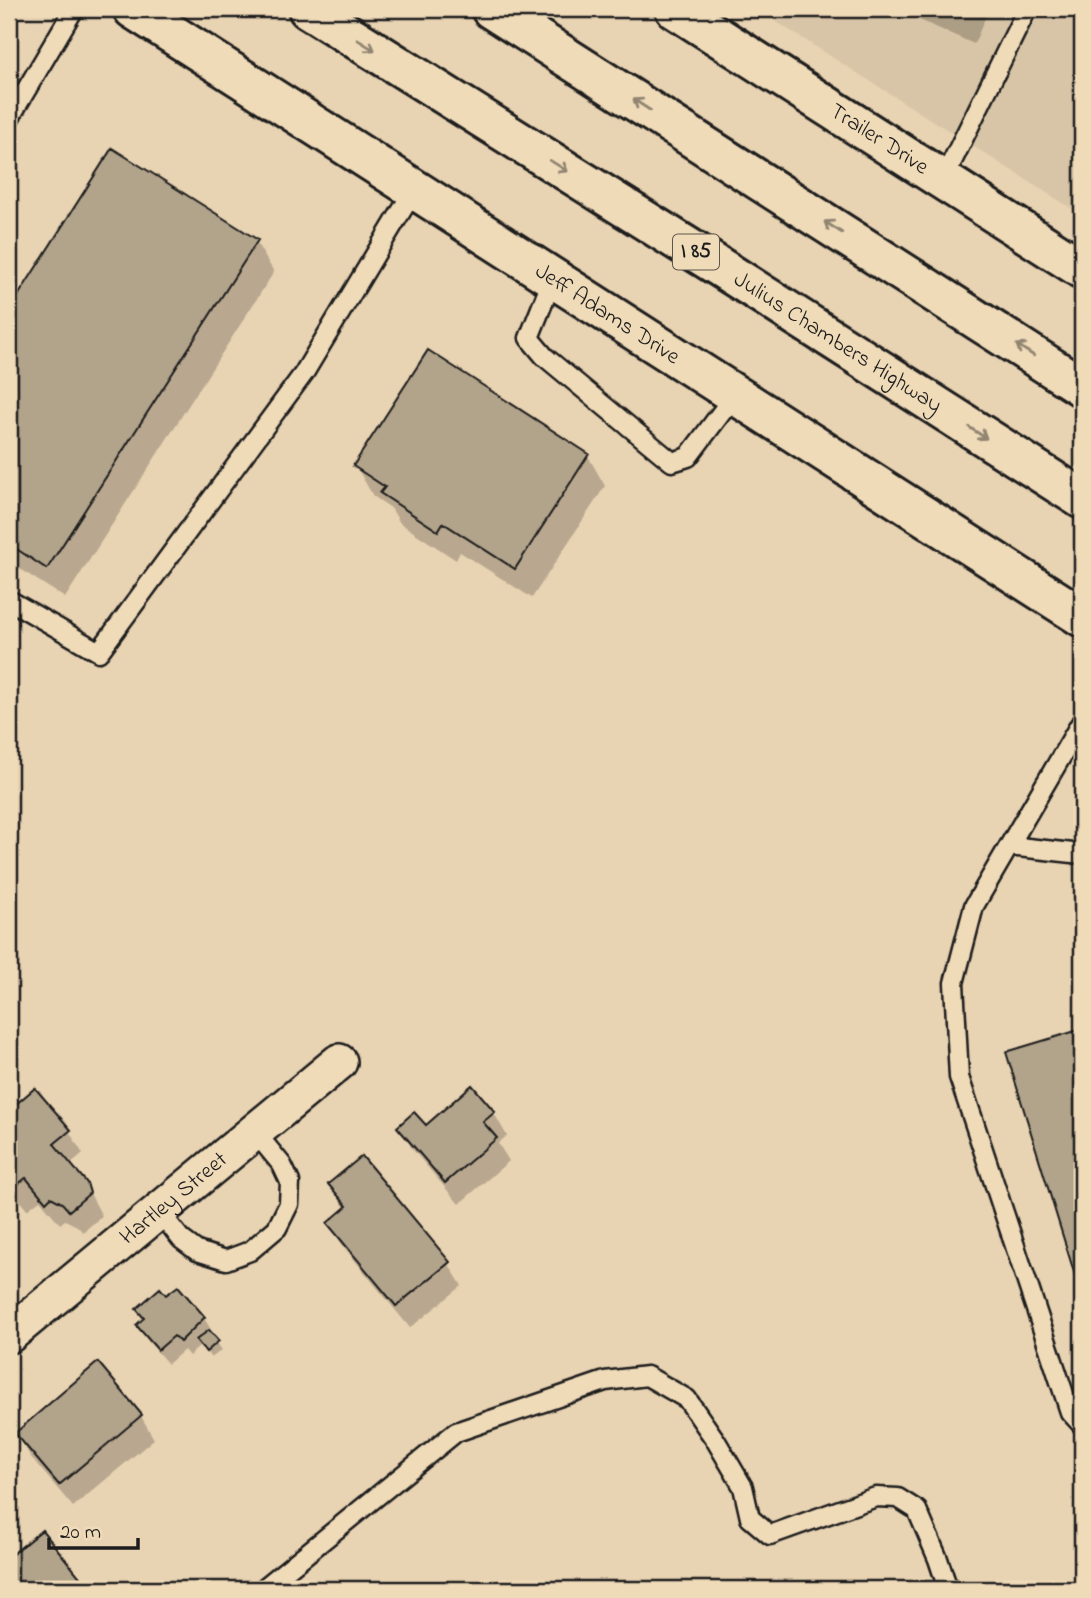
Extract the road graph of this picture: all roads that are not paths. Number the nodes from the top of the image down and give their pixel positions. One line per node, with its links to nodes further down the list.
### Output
1 (74, 9): 7 (lane)
2 (133, 9): 9 (main road, Jeff Adams Drive)
3 (308, 9): 14 (main road, Julius Chambers Highway / I 85, one-way to 14)
4 (491, 9): 12 (main road, one-way to 4)
5 (675, 9): 8 (main road, Trailer Drive)
6 (1027, 9): 8 (lane)
7 (9, 118)
8 (943, 180): 10 (main road, Trailer Drive)
9 (414, 190): 11 (main road, Jeff Adams Drive); 15 (lane)
10 (1082, 270)
11 (553, 278): 13 (main road, Jeff Adams Drive); 13 (lane)
12 (1082, 387)
13 (734, 396): 16 (main road, Jeff Adams Drive)
14 (1082, 499)
15 (9, 600)
16 (1082, 617)
17 (1082, 721): 18 (lane)
18 (1009, 846): 19 (lane); 24 (lane)
19 (1082, 854)
20 (339, 1062): 21 (street, Hartley Street)
21 (255, 1132): 22 (street, Hartley Street); 22 (lane)
22 (159, 1211): 23 (street, Hartley Street)
23 (9, 1335)
24 (1082, 1425)
25 (263, 1589): 26 (lane)
26 (948, 1589)

